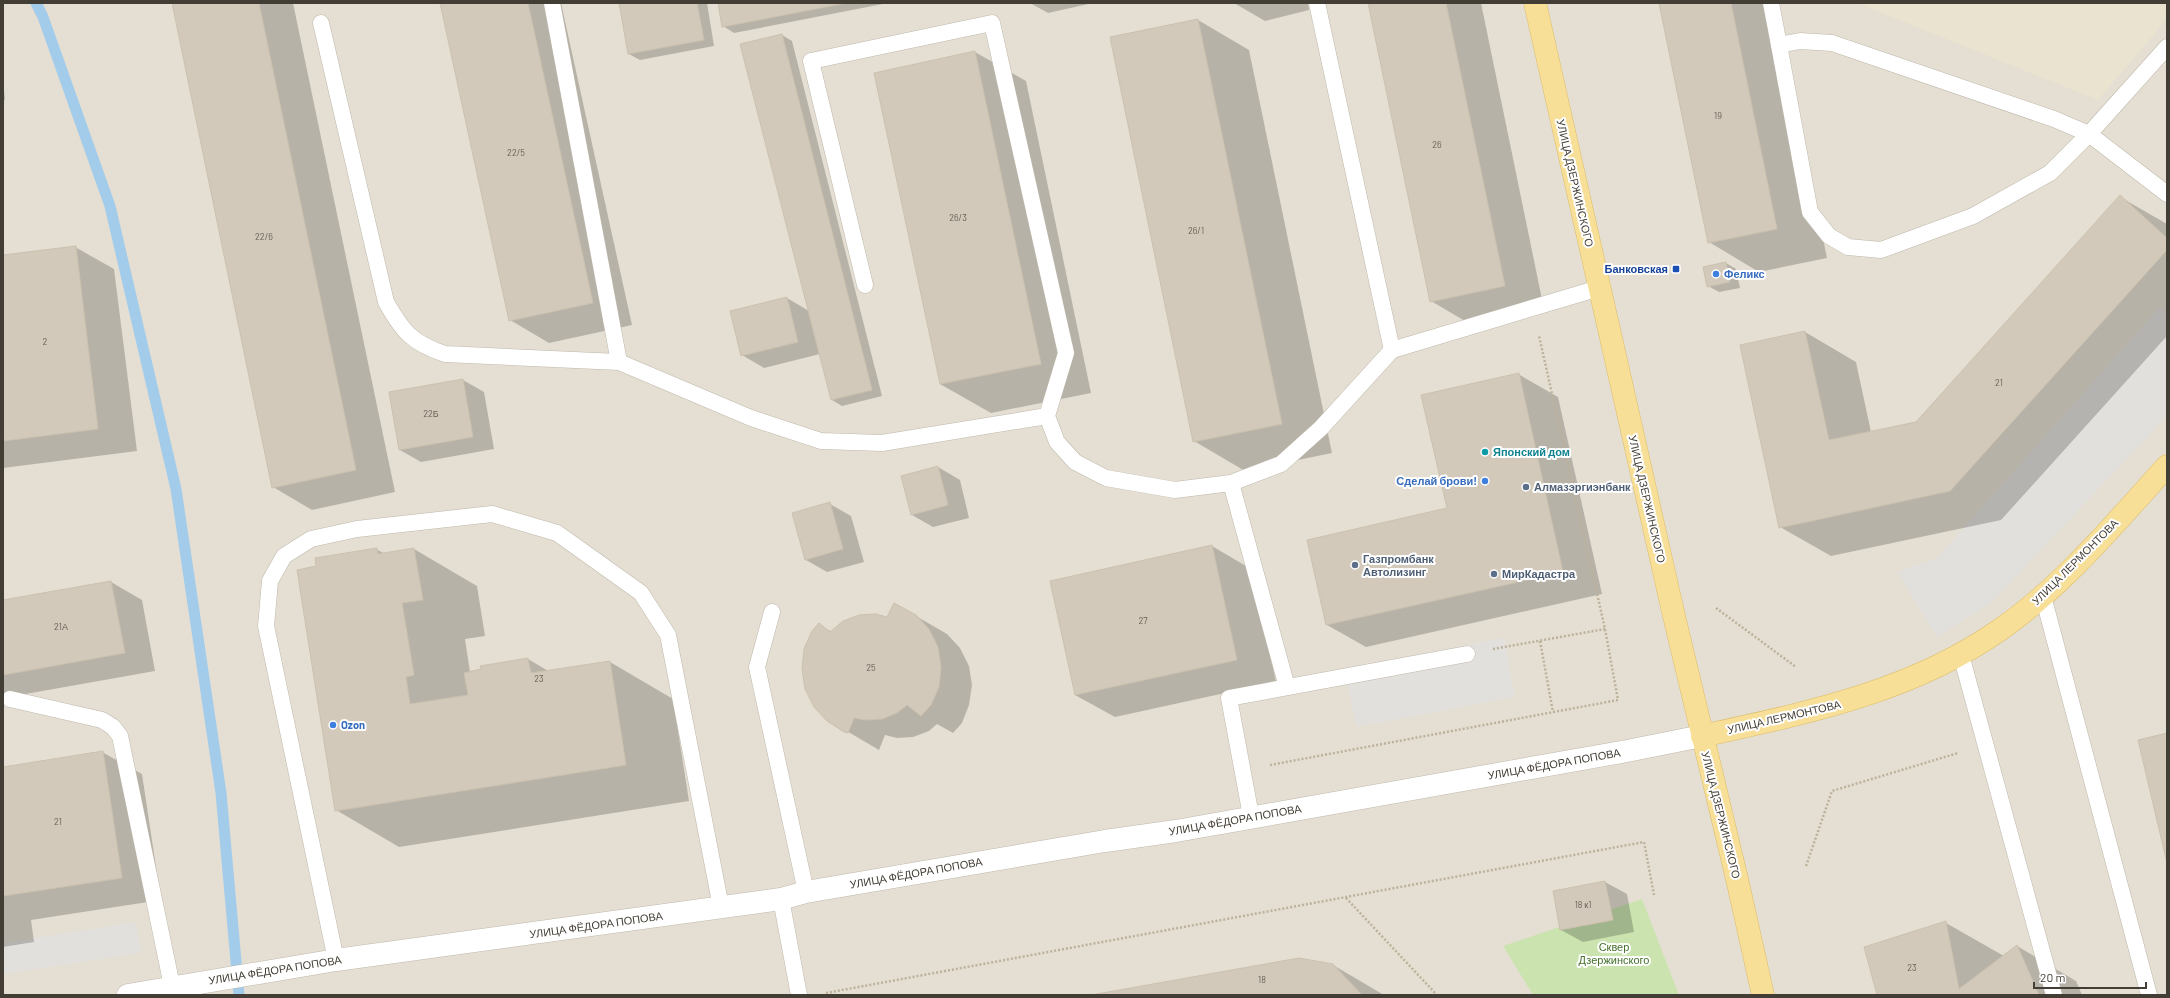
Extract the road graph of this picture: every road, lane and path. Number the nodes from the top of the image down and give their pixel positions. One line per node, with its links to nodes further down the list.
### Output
1 (552, 3): 14 (lane)
2 (1317, 3): 13 (lane)
3 (1535, 3): 11 (main road, УЛИЦА ДЗЕРЖИНСКОГО)
4 (1771, 3): 6 (lane)
5 (321, 23): 14 (lane)
6 (1779, 45): 8 (lane); 8 (lane)
7 (2167, 47): 8 (lane)
8 (2089, 134): 9 (lane)
9 (2167, 194)
10 (865, 285): 15 (lane)
11 (1599, 288): 12 (lane); 29 (main road, УЛИЦА ДЗЕРЖИНСКОГО)
12 (1532, 308): 13 (lane); 21 (path)
13 (1392, 350): 17 (lane)
14 (619, 362): 15 (lane)
15 (1046, 416): 17 (lane)
16 (2167, 466): 18 (main road, УЛИЦА ЛЕРМОНТОВА)
17 (1231, 483): 26 (lane)
18 (2043, 596): 24 (main road, УЛИЦА ЛЕРМОНТОВА); 47 (lane)
19 (1716, 608): 25 (path)
20 (772, 612): 34 (lane)
21 (1605, 629): 22 (path); 28 (path)
22 (1540, 641): 23 (path); 28 (path)
23 (1467, 654): 26 (lane)
24 (1961, 655): 29 (main road, УЛИЦА ЛЕРМОНТОВА); 30 (lane)
25 (1796, 667)
26 (1287, 687): 31 (lane)
27 (10, 699): 40 (lane)
28 (1553, 712): 31 (path)
29 (1702, 736): 32 (street, УЛИЦА ФЁДОРА ПОПОВА); 45 (main road, УЛИЦА ДЗЕРЖИНСКОГО)
30 (1986, 744): 33 (path); 46 (lane)
31 (1242, 770): 32 (lane)
32 (1251, 816): 34 (street, УЛИЦА ФЁДОРА ПОПОВА)
33 (1806, 866)
34 (806, 892): 37 (street, УЛИЦА ФЁДОРА ПОПОВА)
35 (1654, 895): 36 (path)
36 (1345, 898): 41 (path); 44 (path)
37 (781, 899): 38 (street, УЛИЦА ФЁДОРА ПОПОВА); 43 (lane)
38 (721, 908): 39 (street, УЛИЦА ФЁДОРА ПОПОВА); 39 (lane)
39 (336, 960): 40 (street, УЛИЦА ФЁДОРА ПОПОВА)
40 (172, 986): 42 (street, УЛИЦА ФЁДОРА ПОПОВА)
41 (824, 994)
42 (128, 995)
43 (799, 995)
44 (1437, 995)
45 (1763, 995)
46 (2054, 995)
47 (2150, 995)

